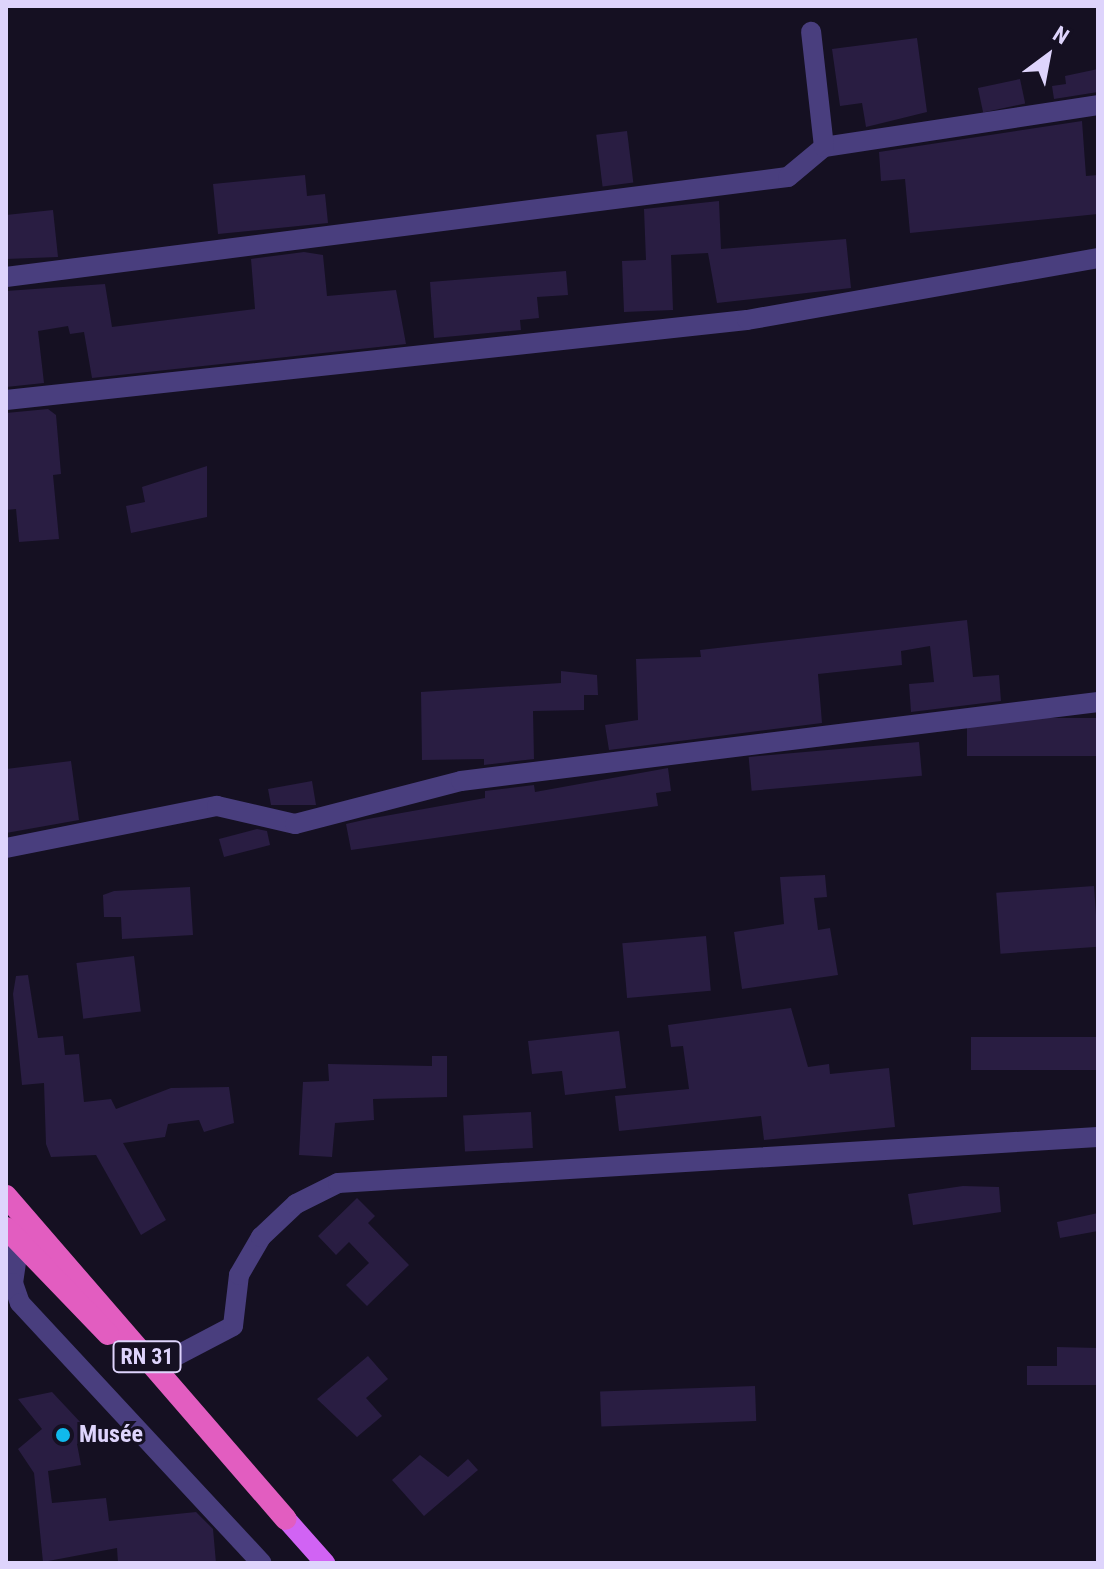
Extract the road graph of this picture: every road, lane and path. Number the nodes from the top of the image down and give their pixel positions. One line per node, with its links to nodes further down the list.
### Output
1 (811, 32): 3 (street)
2 (1098, 105): 3 (street)
3 (824, 147): 5 (street)
4 (1098, 258): 6 (street)
5 (6, 277)
6 (6, 400)
7 (1098, 702): 8 (street)
8 (6, 848)
9 (1098, 1137): 12 (street)
10 (6, 1196): 12 (highway, RN 31)
11 (13, 1235): 13 (highway, RN 31); 14 (street)
12 (155, 1367): 13 (highway, RN 31)
13 (286, 1519): 15 (main road, RN 31)
14 (262, 1563)
15 (325, 1563)

